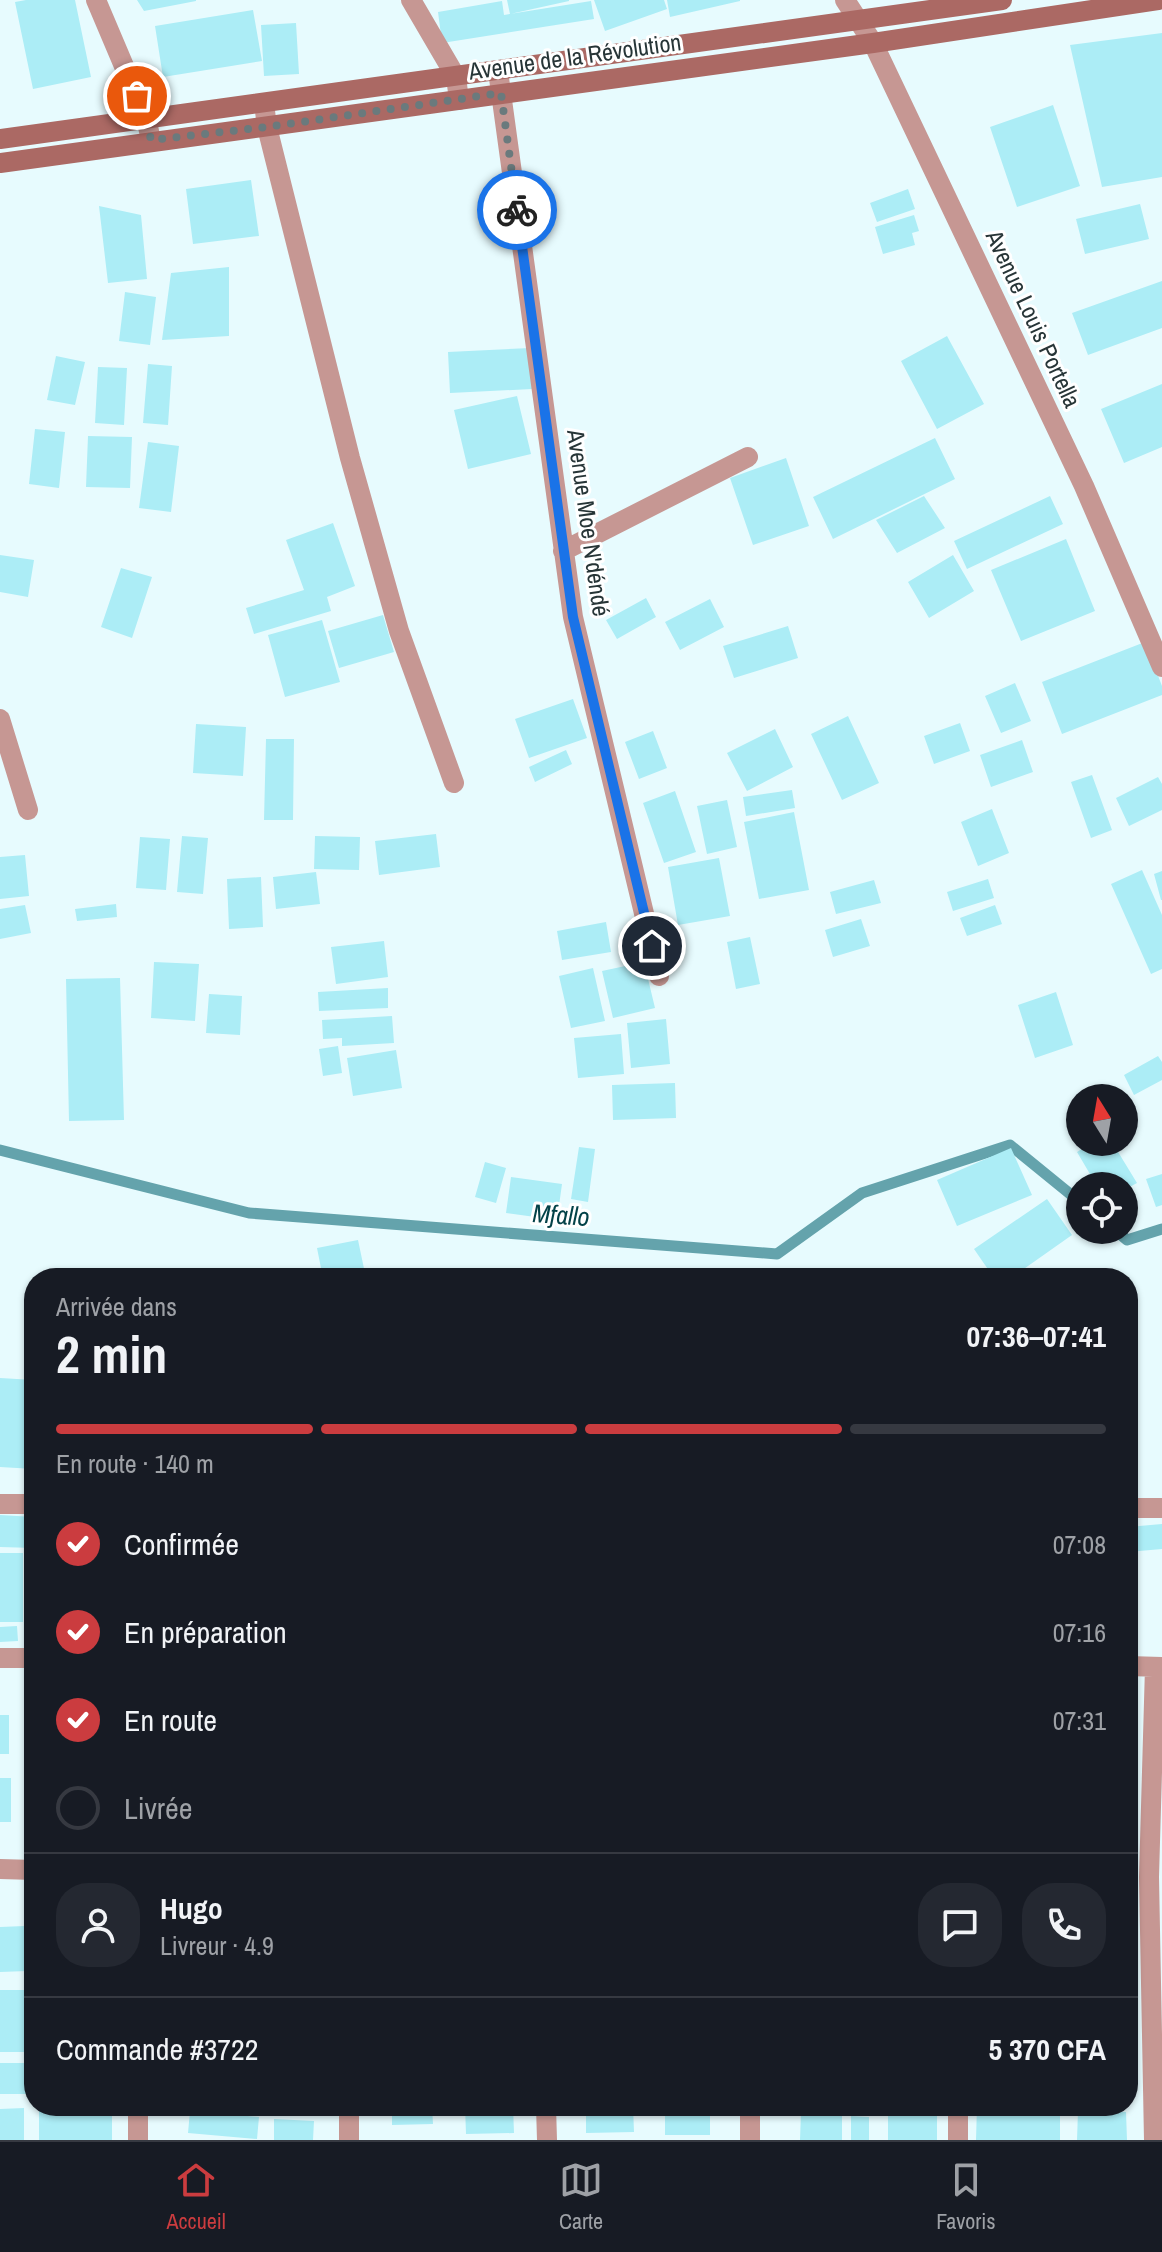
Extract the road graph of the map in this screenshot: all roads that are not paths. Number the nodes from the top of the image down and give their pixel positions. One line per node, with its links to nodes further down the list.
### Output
1 (96, 0): 13 (street)
2 (411, 0): 9 (street)
3 (845, 0): 6 (street, Avenue Louis Portella)
4 (1002, 0): 6 (street, Avenue de la Révolution)
5 (1158, 0): 7 (street, Avenue de la Révolution)
6 (860, 21): 7 (street, Avenue Louis Portella); 8 (street, Avenue de la Révolution)
7 (873, 43): 10 (street, Avenue de la Révolution); 20 (street, Avenue Louis Portella)
8 (498, 71): 9 (street, Avenue de la Révolution); 10 (street, Avenue Moe N'déndé)
9 (456, 77): 11 (street); 12 (street, Avenue de la Révolution)
10 (501, 93): 11 (street, Avenue de la Révolution); 19 (street, Avenue Moe N'déndé)
11 (459, 100): 14 (street, Avenue de la Révolution)
12 (264, 103): 13 (street, Avenue de la Révolution); 14 (street)
13 (146, 118): 15 (street, Avenue de la Révolution); 16 (street)
14 (267, 127): 16 (street, Avenue de la Révolution); 22 (street)
15 (0, 139)
16 (151, 140): 17 (street, Avenue de la Révolution)
17 (0, 163)
18 (748, 457): 19 (street)
19 (563, 551): 24 (street, Avenue Moe N'déndé)
20 (1162, 667)
21 (0, 719): 23 (street)
22 (454, 783)
23 (28, 810)
24 (659, 976)
25 (0, 1504): 26 (street)
26 (24, 1504)
27 (1138, 1508): 28 (street)
28 (1162, 1508)
29 (0, 1658): 30 (street)
30 (24, 1658)
31 (1138, 1666): 32 (street)
32 (1158, 1667): 33 (street)
33 (1156, 1805): 37 (street)
34 (0, 1869): 35 (street)
35 (24, 1870)
36 (1138, 1876): 37 (street)
37 (1149, 1877): 48 (street)
38 (138, 2116): 43 (street)
39 (349, 2116): 44 (street)
40 (546, 2116): 45 (street)
41 (750, 2116): 46 (street)
42 (958, 2116): 47 (street)
43 (138, 2140)
44 (349, 2140)
45 (547, 2140)
46 (750, 2140)
47 (958, 2140)
48 (1154, 2140)

